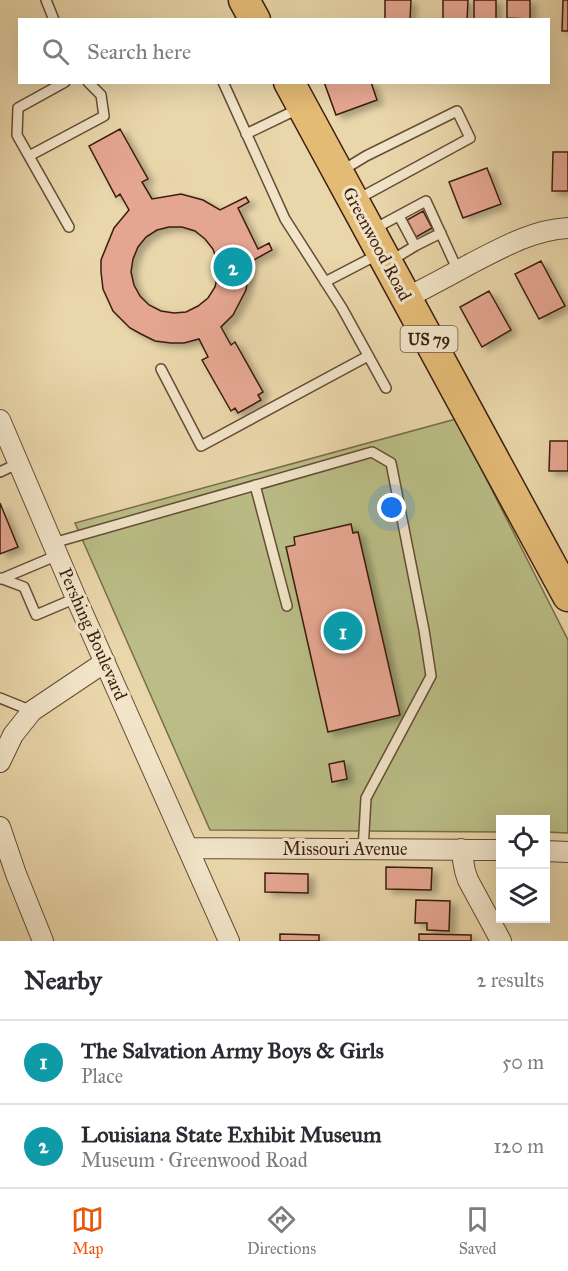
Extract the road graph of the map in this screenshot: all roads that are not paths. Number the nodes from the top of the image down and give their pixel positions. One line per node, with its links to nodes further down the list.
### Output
1 (46, 0): 3 (lane)
2 (244, 0): 4 (main road)
3 (53, 18)
4 (254, 18)
5 (60, 84): 10 (lane)
6 (90, 84): 10 (lane)
7 (224, 84): 9 (lane)
8 (296, 95): 9 (lane); 11 (main road, Greenwood Road / US 79)
9 (246, 134): 20 (lane)
10 (29, 156): 14 (lane)
11 (338, 173): 12 (main road, Greenwood Road / US 79); 12 (lane)
12 (354, 202): 18 (main road, Greenwood Road / US 79)
13 (399, 216): 16 (lane); 17 (lane); 18 (lane)
14 (69, 227)
15 (568, 228): 19 (street)
16 (441, 233): 17 (lane); 19 (lane)
17 (415, 246): 18 (lane)
18 (380, 249): 20 (lane); 21 (main road, Greenwood Road / US 79)
19 (458, 271): 21 (street)
20 (325, 282): 22 (lane)
21 (406, 298): 30 (main road, Greenwood Road / US 79)
22 (368, 356): 23 (lane); 24 (lane)
23 (161, 369)
24 (386, 388)
25 (0, 420): 26 (street, Pershing Boulevard)
26 (19, 463): 27 (lane); 29 (street, Pershing Boulevard)
27 (0, 472)
28 (255, 485): 29 (lane); 34 (lane); 42 (lane)
29 (55, 549): 31 (lane); 33 (street, Pershing Boulevard)
30 (560, 565): 32 (main road, Greenwood Road / US 79)
31 (0, 578): 33 (lane)
32 (568, 596)
33 (76, 598): 35 (street, Pershing Boulevard)
34 (287, 606)
35 (105, 662): 37 (street); 40 (street, Pershing Boulevard)
36 (0, 698): 37 (lane)
37 (32, 711): 38 (street)
38 (0, 762)
39 (2, 840): 46 (street)
40 (189, 848): 42 (street, Missouri Avenue); 47 (street, Pershing Boulevard)
41 (461, 849): 42 (street, Missouri Avenue); 43 (street, Missouri Avenue); 48 (street)
42 (363, 850)
43 (496, 850)
44 (550, 851): 45 (street)
45 (568, 852)
46 (43, 941)
47 (229, 941)
48 (501, 941)

